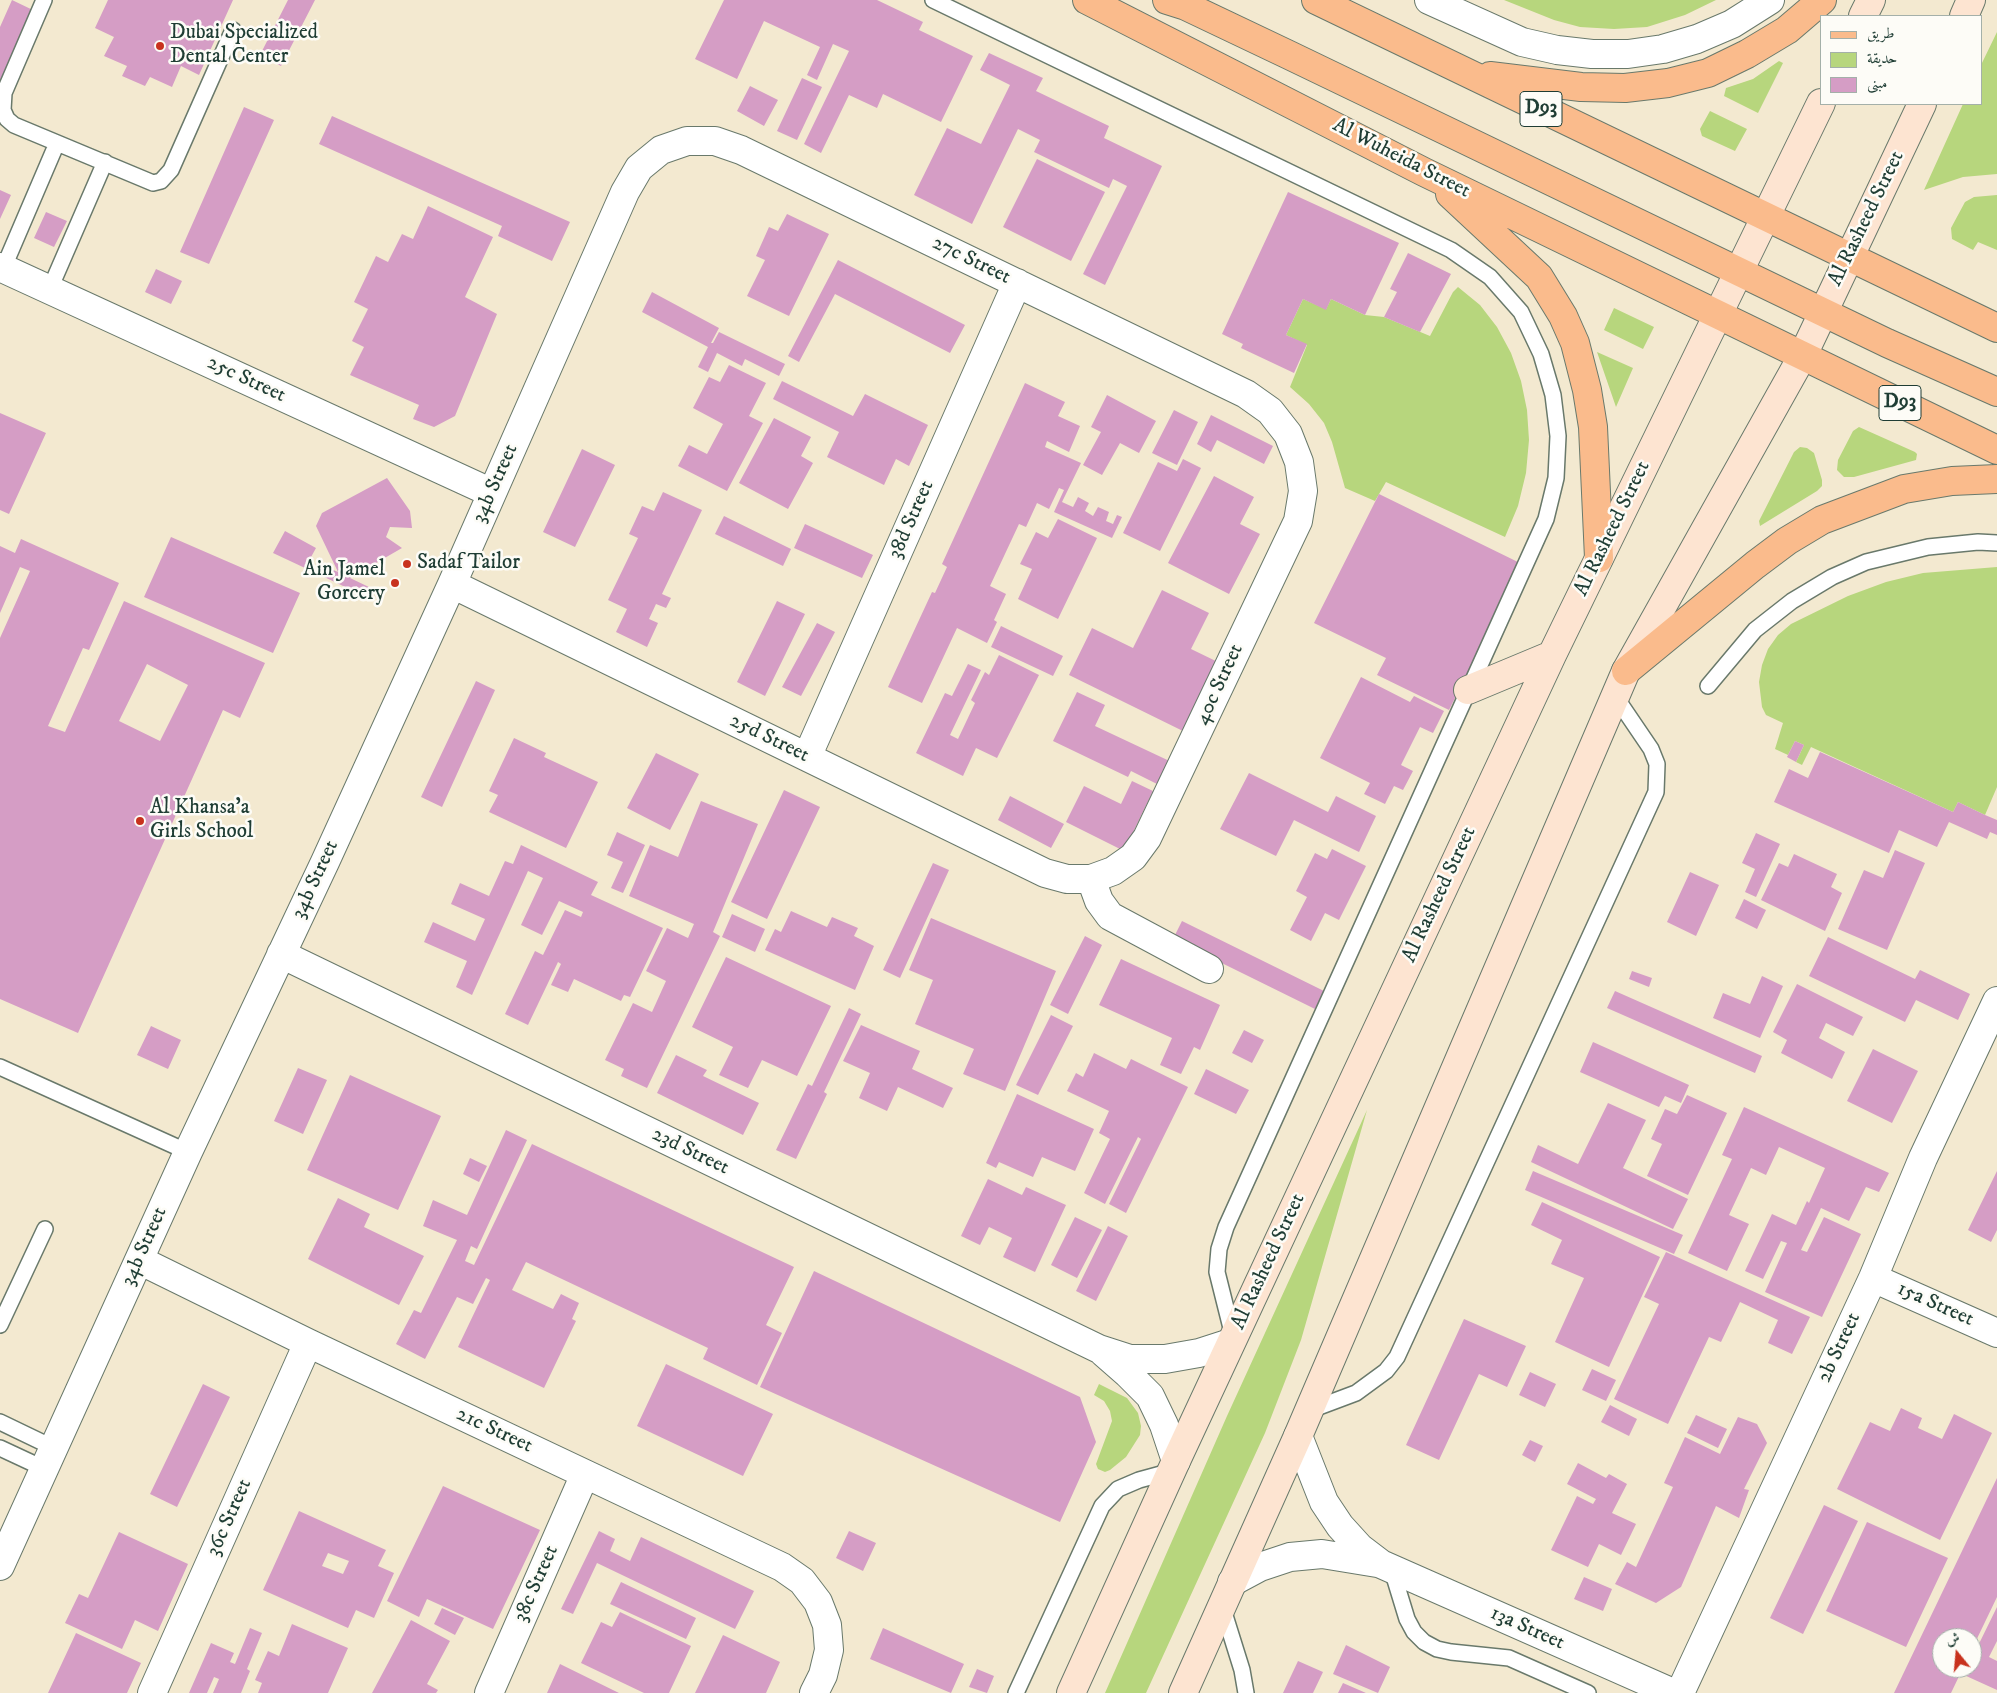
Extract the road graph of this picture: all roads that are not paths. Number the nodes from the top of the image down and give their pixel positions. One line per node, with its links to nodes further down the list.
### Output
1 (44, 0): 17 (lane)
2 (933, 0): 42 (lane)
3 (1167, 0): 24 (main road)
4 (1316, 0): 14 (main road, D93)
5 (1429, 0): 6 (street)
6 (1770, 0)
7 (1822, 0): 14 (main road)
8 (1871, 0): 11 (main road)
9 (1971, 0): 12 (main road)
10 (1106, 3): 19 (main road, Al Wuheida Street)
11 (1864, 15)
12 (1964, 15)
13 (233, 30): 18 (lane)
14 (1469, 73): 21 (main road, D93)
15 (1820, 105): 21 (main road, Al Rasheed Street)
16 (1922, 105): 22 (main road, Al Rasheed Street)
17 (57, 143): 18 (lane); 23 (lane)
18 (105, 162): 26 (lane)
19 (1424, 172): 28 (main road, Al Wuheida Street); 37 (main road)
20 (625, 192): 25 (street, 27c Street); 35 (street, 34b Street)
21 (1765, 217): 22 (main road); 24 (main road, Al Rasheed Street)
22 (1850, 258): 27 (main road, Al Rasheed Street); 29 (main road)
23 (2, 268): 26 (street, 25c Street)
24 (1739, 270): 27 (main road); 28 (main road, Al Rasheed Street)
25 (1017, 283): 33 (street, 27c Street); 44 (street, 38d Street)
26 (50, 291): 35 (street, 25c Street)
27 (1823, 311): 30 (main road, Al Rasheed Street); 31 (main road)
28 (1718, 313): 30 (main road, Al Wuheida Street); 37 (main road, Al Rasheed Street)
29 (1997, 328)
30 (1803, 355): 32 (main road, D93); 40 (main road, Al Rasheed Street)
31 (1997, 392)
32 (1997, 450)
33 (1299, 462): 45 (street, 40c Street)
34 (1997, 479): 40 (main road)
35 (492, 493): 38 (street, 34b Street)
36 (1997, 543): 41 (lane)
37 (1599, 558): 39 (main road, Al Rasheed Street)
38 (452, 584): 44 (street, 25d Street); 46 (street, 34b Street)
39 (1552, 655): 42 (main road); 56 (main road, Al Rasheed Street)
40 (1626, 670): 43 (main road, Al Rasheed Street)
41 (1708, 686)
42 (1468, 690): 56 (lane)
43 (1615, 696): 59 (main road, Al Rasheed Street); 59 (lane)
44 (807, 757): 45 (street, 25d Street)
45 (1091, 879): 47 (street)
46 (281, 954): 50 (street, 34b Street); 58 (street, 23d Street)
47 (1209, 969)
48 (1997, 1001): 53 (street, 2b Street)
49 (0, 1067): 50 (lane)
50 (188, 1152): 52 (street, 34b Street)
51 (44, 1229): 54 (lane)
52 (139, 1260): 57 (street, 21c Street); 63 (street, 34b Street)
53 (1872, 1278): 55 (street, 15a Street); 78 (street, 2b Street)
54 (0, 1326)
55 (1997, 1333)
56 (1232, 1340): 58 (street, 23d Street); 64 (main road, Al Rasheed Street)
57 (308, 1343): 65 (street, 21c Street); 69 (street, 36c Street)
58 (1099, 1349): 64 (street, 23d Street)
59 (1308, 1411): 61 (main road, Al Rasheed Street)
60 (0, 1422): 63 (lane)
61 (1298, 1436): 67 (street, 13a Street); 68 (main road, Al Rasheed Street)
62 (0, 1448): 63 (lane)
63 (50, 1458): 66 (street, 34b Street)
64 (1174, 1466): 72 (lane); 73 (main road, Al Rasheed Street)
65 (585, 1474): 70 (street, 38c Street); 71 (street, 21c Street)
66 (0, 1566)
67 (1387, 1567): 68 (street, 13a Street); 76 (lane); 77 (street, 13a Street)
68 (1227, 1593): 74 (main road, Al Rasheed Street); 75 (lane)
69 (152, 1693)
70 (489, 1693)
71 (814, 1693)
72 (1016, 1693)
73 (1071, 1693)
74 (1183, 1693)
75 (1246, 1693)
76 (1588, 1693)
77 (1673, 1693)
78 (1680, 1693)

